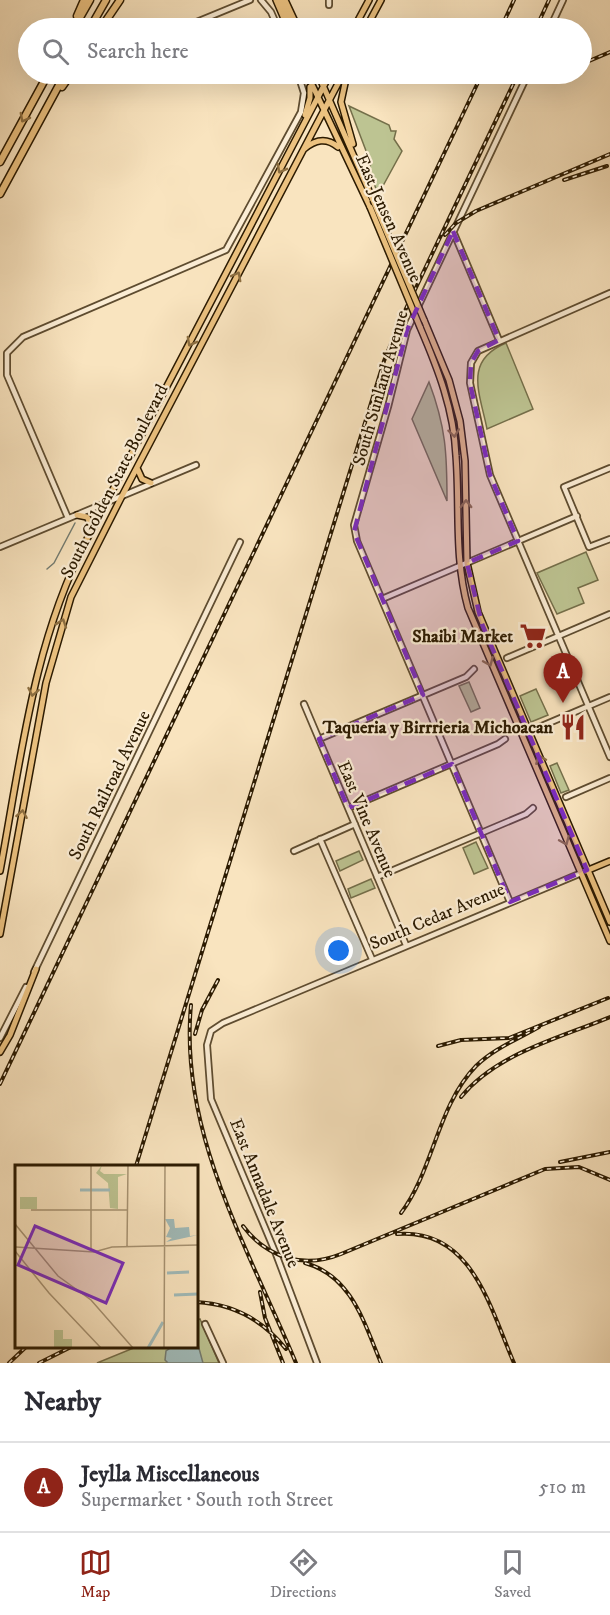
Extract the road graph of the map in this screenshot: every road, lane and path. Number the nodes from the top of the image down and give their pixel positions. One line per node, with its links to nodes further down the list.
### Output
1 (84, 0): 12 (highway)
2 (90, 0): 13 (highway)
3 (105, 0): 14 (highway)
4 (120, 0): 15 (highway)
5 (250, 0): 16 (street)
6 (261, 0): 17 (street)
7 (276, 0): 18 (main road)
8 (283, 0): 19 (main road); 20 (main road)
9 (369, 0): 21 (main road)
10 (381, 0): 22 (main road)
11 (563, 0): 23 (street)
12 (76, 18)
13 (78, 18)
14 (95, 18)
15 (108, 18)
16 (206, 18)
17 (274, 18)
18 (284, 18)
19 (289, 18)
20 (293, 18)
21 (359, 18)
22 (371, 18)
23 (554, 18)
24 (43, 84): 43 (highway, one-way to 43)
25 (59, 84): 38 (highway)
26 (64, 84): 38 (highway)
27 (301, 84): 57 (street)
28 (309, 84): 40 (main road)
29 (311, 84): 36 (main road, East Jensen Avenue)
30 (322, 84): 35 (main road, East Jensen Avenue)
31 (325, 84): 35 (main road, South Golden State Boulevard)
32 (339, 84): 37 (main road, South Golden State Boulevard)
33 (343, 84): 44 (main road)
34 (523, 84): 46 (street, South Sunland Avenue)
35 (323, 87): 36 (main road, South Golden State Boulevard); 37 (main road, East Jensen Avenue)
36 (317, 98): 39 (main road, East Jensen Avenue); 40 (main road, South Golden State Boulevard)
37 (329, 99): 39 (main road, South Golden State Boulevard); 44 (main road, East Jensen Avenue)
38 (45, 109): 45 (highway)
39 (323, 110): 41 (main road, South Golden State Boulevard); 42 (main road, East Jensen Avenue)
40 (294, 145): 54 (main road, South Golden State Boulevard, one-way to 54)
41 (302, 150): 42 (main road); 50 (main road, South Golden State Boulevard, one-way to 41)
42 (342, 151): 64 (main road, East Jensen Avenue, one-way to 64, bridge)
43 (0, 162)
44 (365, 180): 63 (main road, East Jensen Avenue, one-way to 44, bridge)
45 (0, 194)
46 (453, 231): 48 (street); 65 (street, South Sunland Avenue)
47 (610, 293): 48 (street)
48 (500, 340): 60 (street)
49 (196, 465): 52 (street)
50 (137, 468): 52 (main road); 53 (main road, South Golden State Boulevard)
51 (610, 468): 56 (street)
52 (151, 483): 53 (street)
53 (122, 496): 54 (street); 94 (main road, South Golden State Boulevard, one-way to 53)
54 (107, 501): 55 (street); 58 (main road, South Golden State Boulevard)
55 (77, 514): 57 (street); 58 (main road)
56 (577, 516): 59 (street); 60 (street)
57 (68, 518): 62 (street)
58 (93, 528): 89 (main road, South Golden State Boulevard, one-way to 89)
59 (610, 538)
60 (518, 541): 63 (street); 67 (street)
61 (240, 542): 98 (street, South Railroad Avenue)
62 (0, 548)
63 (467, 563): 64 (street); 88 (main road, East Jensen Avenue, one-way to 63)
64 (459, 566): 65 (street); 90 (main road, East Jensen Avenue, one-way to 90)
65 (382, 599): 70 (street)
66 (610, 614): 67 (street)
67 (559, 636): 68 (street); 73 (street)
68 (507, 658)
69 (474, 669): 70 (street)
70 (423, 695): 76 (street); 78 (street)
71 (610, 698): 73 (street)
72 (304, 704): 76 (street, East Vine Avenue)
73 (588, 706): 74 (street); 77 (street)
74 (537, 728)
75 (505, 739): 78 (street)
76 (319, 740): 82 (street, East Vine Avenue)
77 (610, 757)
78 (452, 764): 82 (street); 84 (street)
79 (610, 778): 80 (street)
80 (566, 797)
81 (533, 807): 84 (street)
82 (348, 808): 83 (street, East Vine Avenue)
83 (355, 824): 85 (street); 91 (street, East Vine Avenue)
84 (481, 833): 91 (street); 92 (street)
85 (320, 839): 86 (street); 97 (street)
86 (294, 851)
87 (610, 861): 88 (main road, South Cedar Avenue)
88 (587, 870): 90 (main road, South Cedar Avenue); 93 (main road, East Jensen Avenue)
89 (0, 872)
90 (579, 874): 92 (street, South Cedar Avenue); 95 (main road, East Jensen Avenue)
91 (377, 877): 96 (street, East Vine Avenue)
92 (510, 902): 96 (street, South Cedar Avenue)
93 (610, 922)
94 (0, 934)
95 (610, 941)
96 (406, 945): 97 (street, South Cedar Avenue)
97 (372, 959): 99 (street, South Cedar Avenue)
98 (36, 969): 100 (street, South Railroad Avenue); 101 (main road)
99 (211, 1031): 104 (street, East Annadale Avenue)
100 (0, 1038)
101 (0, 1052)
102 (205, 1324): 103 (street)
103 (223, 1363)
104 (316, 1363)

